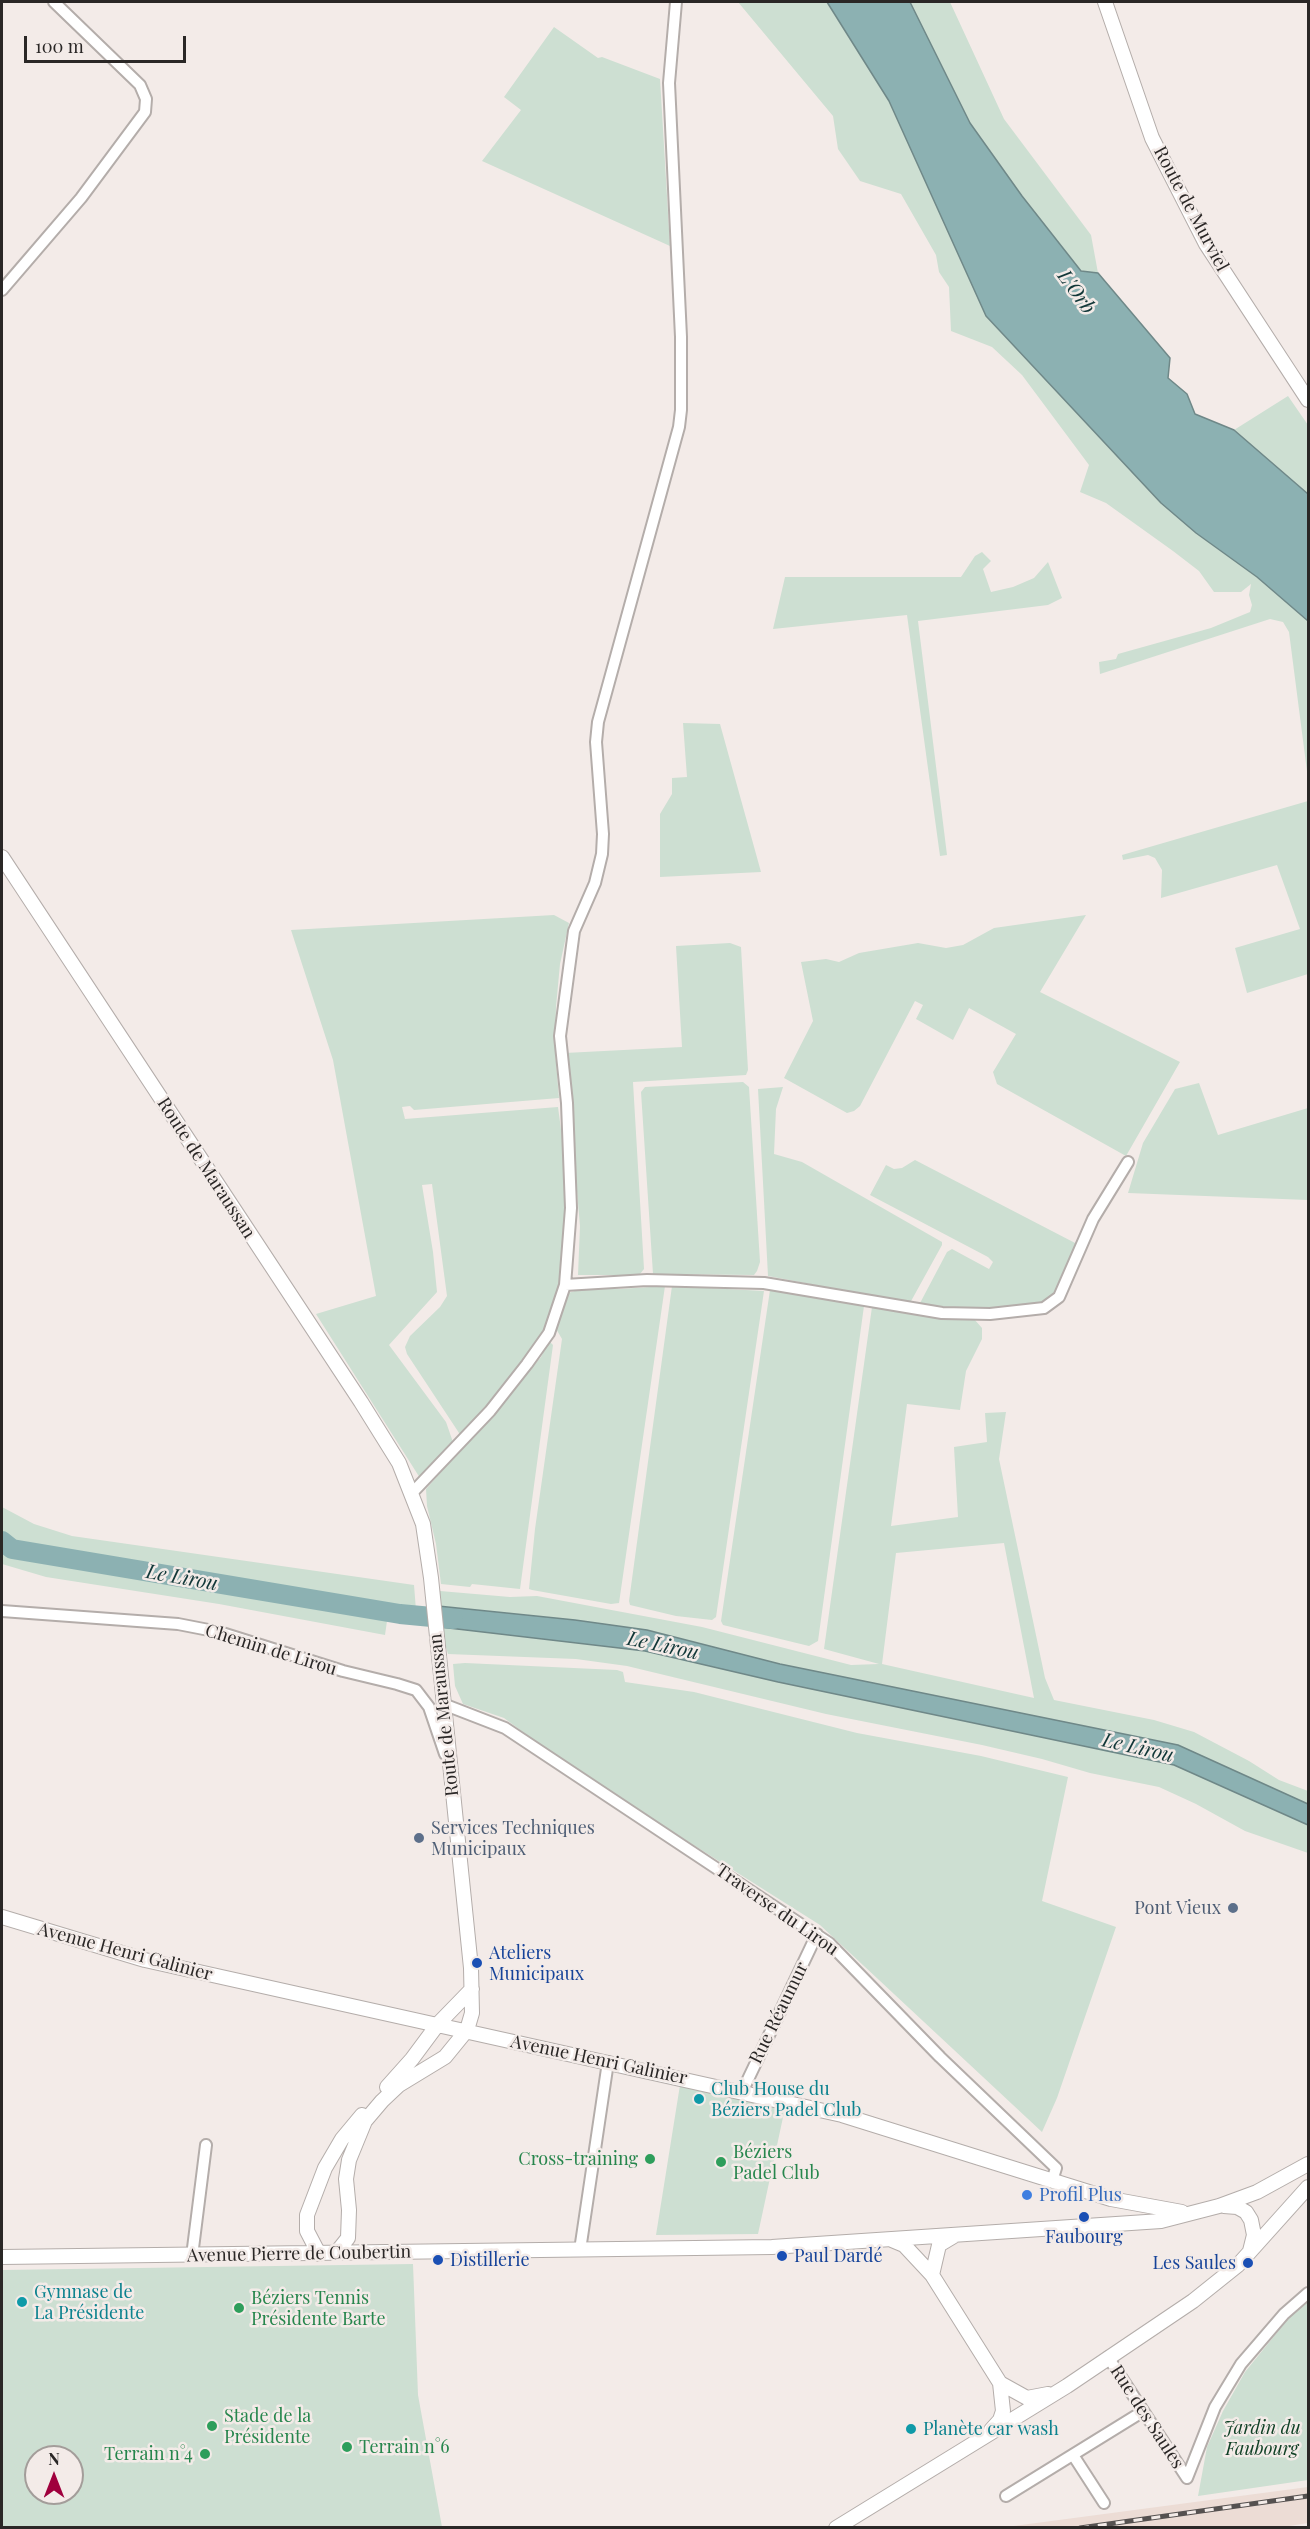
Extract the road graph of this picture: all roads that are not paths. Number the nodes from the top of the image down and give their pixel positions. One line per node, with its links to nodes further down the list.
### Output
1 (54, 2): 4 (street)
2 (676, 2): 10 (street)
3 (1105, 2): 5 (main road, Route de Murviel)
4 (2, 291)
5 (1308, 400)
6 (2, 857): 9 (main road, Route de Maraussan)
7 (2, 868): 9 (main road, Route de Maraussan)
8 (1128, 1162): 10 (street)
9 (271, 1272): 11 (main road, Route de Maraussan)
10 (565, 1285): 11 (street)
11 (412, 1493): 13 (main road, Route de Maraussan)
12 (2, 1611): 14 (street, Chemin de Lirou)
13 (443, 1704): 14 (main road, Route de Maraussan); 16 (street, Traverse du Lirou)
14 (450, 1769): 17 (main road, Route de Maraussan)
15 (2, 1917): 18 (main road, Avenue Henri Galinier)
16 (817, 1934): 21 (street, Rue Réaumur); 24 (street, Traverse du Lirou)
17 (472, 1989): 18 (main road); 19 (main road, Route de Maraussan)
18 (438, 2024): 19 (main road, Avenue Henri Galinier); 33 (main road)
19 (467, 2030): 20 (main road, Avenue Henri Galinier); 32 (main road)
20 (608, 2062): 21 (main road, Avenue Henri Galinier); 30 (street)
21 (742, 2092): 24 (main road, Avenue Henri Galinier)
22 (206, 2145): 34 (street)
23 (1308, 2164): 26 (main road, Avenue Pierre de Coubertin)
24 (1054, 2174): 27 (main road, Avenue Henri Galinier)
25 (1308, 2187): 31 (main road)
26 (1219, 2206): 27 (main road, Avenue Pierre de Coubertin); 31 (main road)
27 (1193, 2213): 28 (main road, Avenue Pierre de Coubertin)
28 (956, 2235): 29 (main road, Avenue Pierre de Coubertin); 36 (main road)
29 (884, 2239): 30 (main road, Avenue Pierre de Coubertin); 36 (main road)
30 (580, 2250): 32 (main road, Avenue Pierre de Coubertin)
31 (1250, 2252): 38 (main road)
32 (336, 2253): 33 (main road, Avenue Pierre de Coubertin)
33 (320, 2254): 34 (main road, Avenue Pierre de Coubertin)
34 (192, 2256): 35 (main road, Avenue Pierre de Coubertin)
35 (2, 2257)
36 (932, 2276): 39 (main road)
37 (1308, 2293): 41 (street, Rue des Saules)
38 (1108, 2357): 40 (main road); 41 (street, Rue des Saules)
39 (1000, 2383): 40 (main road); 42 (main road)
40 (1067, 2386): 42 (main road)
41 (1142, 2412): 43 (street)
42 (986, 2436): 46 (main road)
43 (1072, 2455): 44 (street); 45 (street)
44 (1006, 2496)
45 (1104, 2503)
46 (836, 2528)

